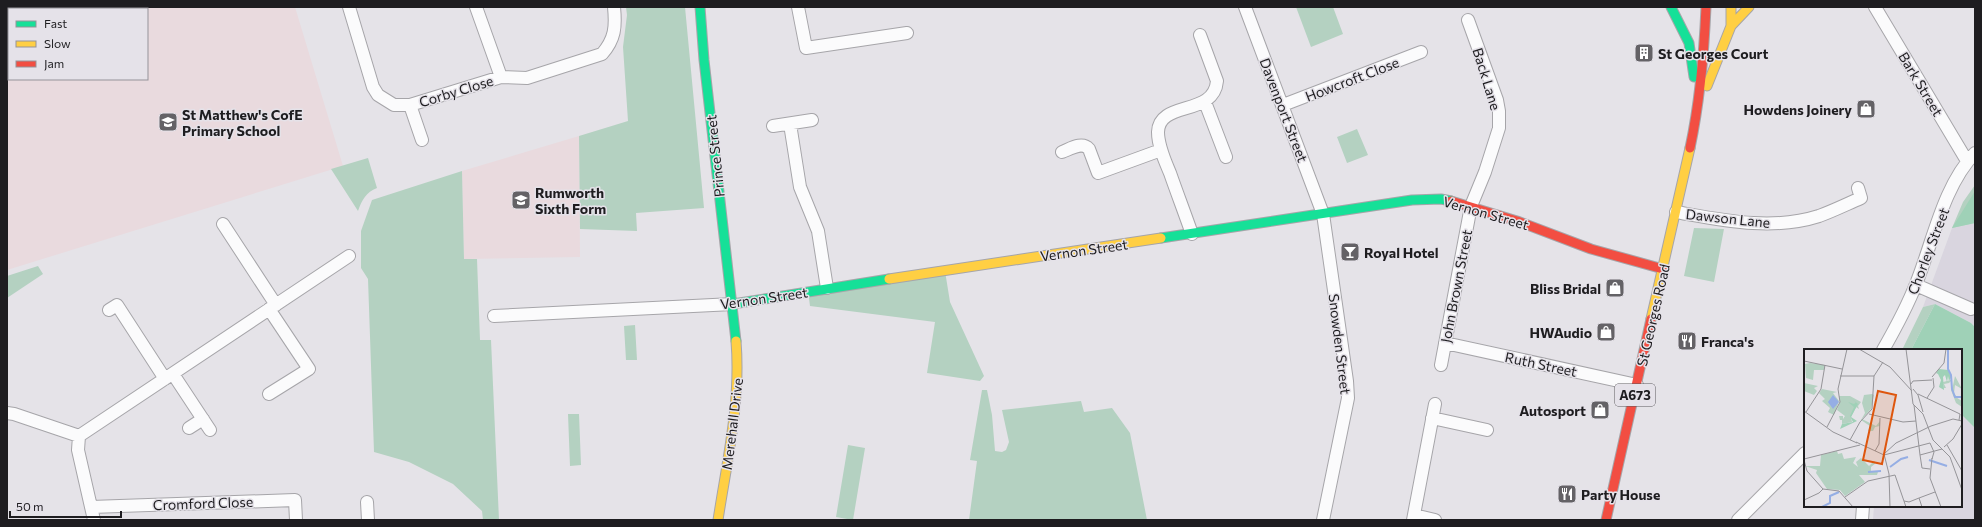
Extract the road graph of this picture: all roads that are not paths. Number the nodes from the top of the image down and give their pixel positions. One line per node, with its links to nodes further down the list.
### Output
1 (349, 7): 19 (street, Corby Close)
2 (476, 7): 17 (street)
3 (614, 7): 17 (street, Corby Close)
4 (700, 7): 40 (street, Prince Street)
5 (798, 7): 14 (street)
6 (1245, 7): 20 (street, Davenport Street)
7 (1671, 7): 21 (street, A673)
8 (1706, 7): 21 (street, St Georges Road / A673)
9 (1731, 7): 13 (street, St Georges Road / A673)
10 (1749, 7): 13 (street)
11 (1875, 7): 29 (street, Bark Street)
12 (1468, 20): 31 (street, Back Lane)
13 (1731, 26): 21 (street, St Georges Road / A673)
14 (907, 33)
15 (1200, 35): 18 (street)
16 (1421, 52): 20 (street, Howcroft Close)
17 (501, 77): 19 (street, Corby Close)
18 (1205, 102): 26 (street); 28 (street)
19 (410, 105): 25 (street, Corby Close)
20 (1283, 105): 33 (street, Davenport Street)
21 (1698, 110): 32 (street, St Georges Road / A673)
22 (812, 120): 23 (street)
23 (790, 124): 24 (street); 39 (street)
24 (773, 126)
25 (422, 140)
26 (1161, 150): 27 (street); 35 (street)
27 (1062, 152)
28 (1226, 157)
29 (1971, 157): 38 (street, Chorley Street)
30 (1858, 188): 32 (street, Dawson Lane)
31 (1471, 206): 33 (street, Vernon Street); 37 (street, Vernon Street); 45 (street, John Brown Street)
32 (1676, 212): 37 (street, St Georges Road / A673)
33 (1323, 214): 35 (street, Vernon Street); 68 (street, Snowden Street)
34 (223, 224): 41 (street)
35 (1192, 234): 39 (street, Vernon Street)
36 (349, 256): 41 (street)
37 (1663, 269): 49 (street, St Georges Road / A673)
38 (1916, 285): 42 (street); 46 (street, Chorley Street)
39 (827, 288): 40 (street, Vernon Street)
40 (733, 304): 44 (street, Vernon Street); 67 (street, Merehall Drive)
41 (272, 307): 48 (street); 50 (street)
42 (1971, 309)
43 (109, 310): 48 (street)
44 (494, 316)
45 (1445, 343): 47 (street, John Brown Street); 49 (street, Ruth Street)
46 (1884, 349)
47 (1441, 365)
48 (169, 376): 54 (street); 58 (street)
49 (1637, 385): 70 (street, St Georges Road / A673)
50 (269, 394)
51 (1435, 404): 53 (street)
52 (7, 413): 58 (street)
53 (1432, 418): 57 (street); 63 (street)
54 (203, 419): 55 (street); 56 (street)
55 (189, 428)
56 (210, 430)
57 (1487, 430)
58 (80, 436): 61 (street)
59 (1804, 454): 71 (street)
60 (367, 502): 66 (street)
61 (91, 507): 64 (street); 65 (street, Cromford Close)
62 (1863, 507): 72 (street)
63 (1414, 518): 69 (street)
64 (94, 520)
65 (296, 520)
66 (368, 520)
67 (718, 520)
68 (1323, 520)
69 (1435, 520)
70 (1606, 520)
71 (1738, 520)
72 (1862, 520)

